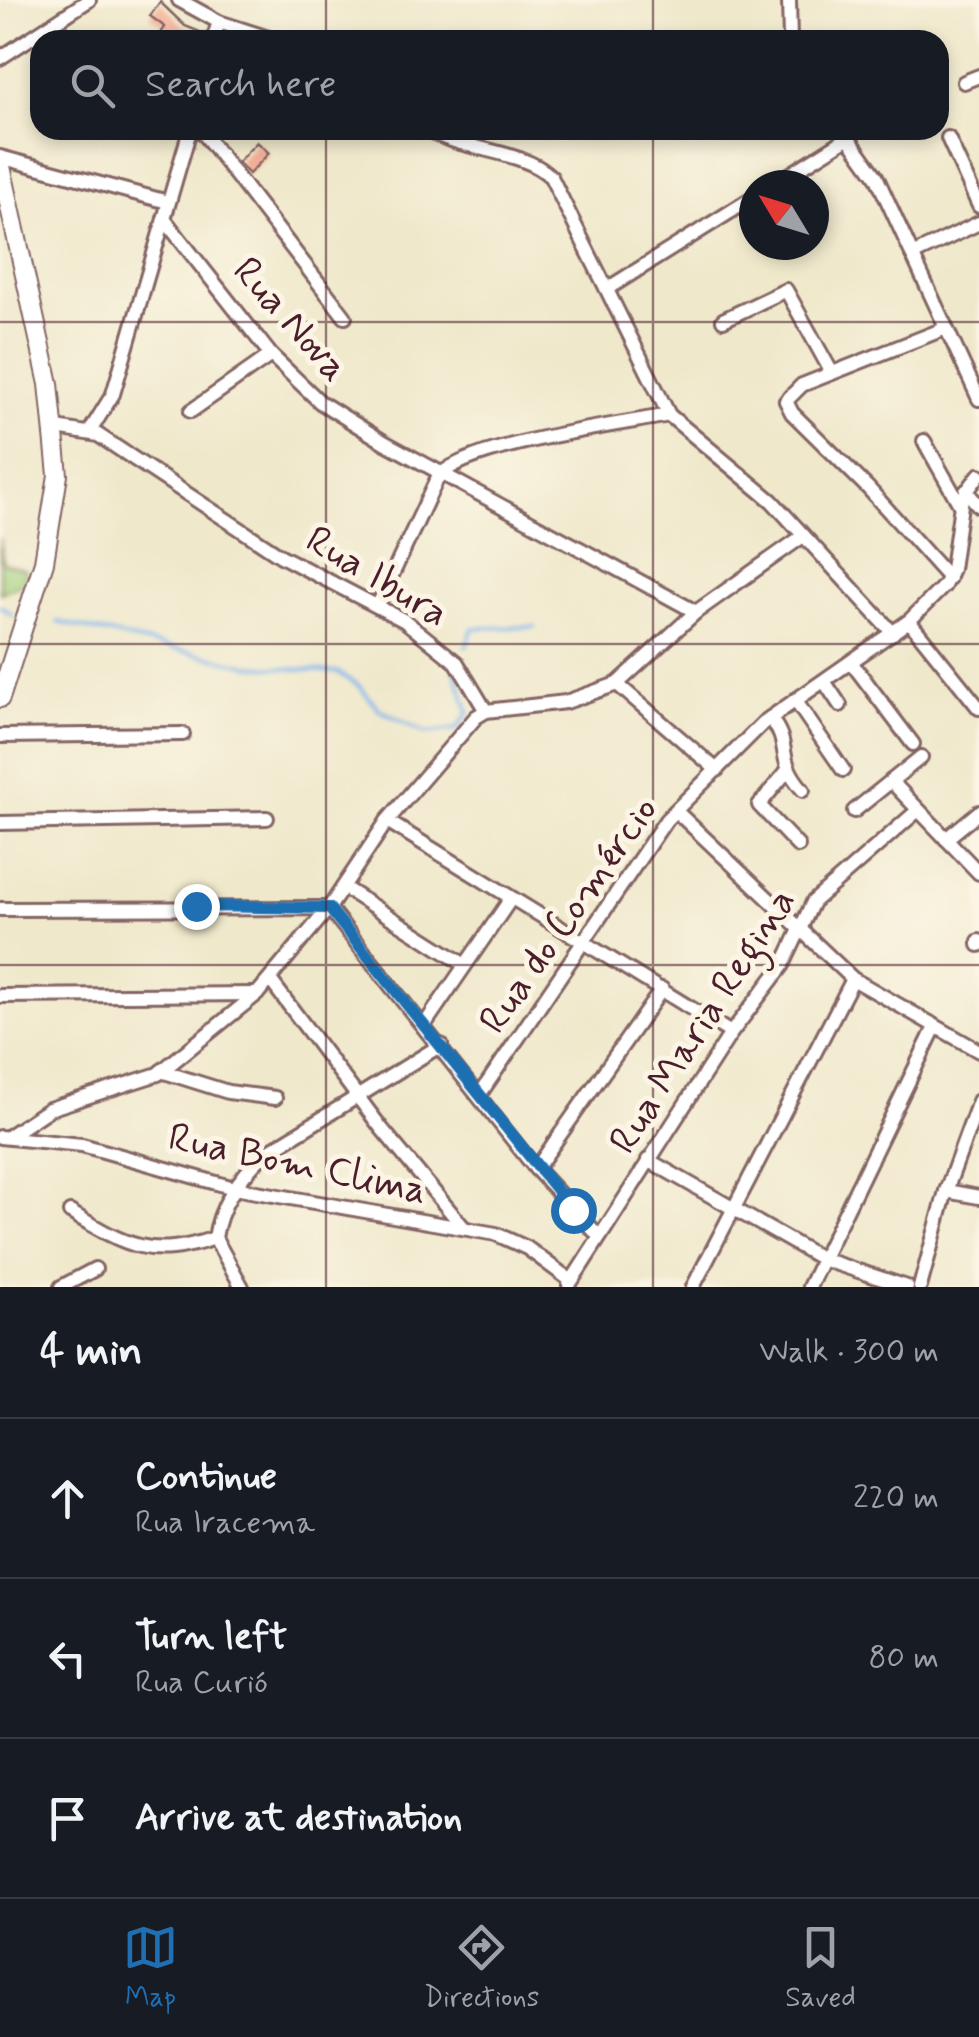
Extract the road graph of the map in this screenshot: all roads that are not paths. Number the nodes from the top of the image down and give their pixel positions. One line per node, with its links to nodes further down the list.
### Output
1 (89, 0): 5 (street)
2 (179, 0): 4 (street)
3 (790, 0): 8 (street)
4 (219, 22): 6 (street); 7 (street)
5 (43, 30)
6 (216, 30)
7 (244, 30)
8 (790, 30)
9 (30, 38): 10 (street)
10 (0, 58)
11 (979, 76): 12 (street)
12 (964, 82)
13 (187, 140): 21 (street)
14 (208, 140): 28 (street)
15 (450, 140): 27 (street)
16 (837, 140): 20 (street)
17 (850, 140): 26 (street)
18 (949, 140): 23 (street)
19 (0, 160): 21 (street); 36 (main road)
20 (794, 170)
21 (168, 202): 24 (street)
22 (739, 206): 27 (street)
23 (979, 206)
24 (164, 219): 31 (street, Rua Nova); 37 (street)
25 (979, 223): 26 (street)
26 (912, 254): 30 (street)
27 (607, 290): 35 (street)
28 (344, 317)
29 (723, 320): 32 (street)
30 (944, 329): 32 (street); 33 (street)
31 (272, 356): 34 (street); 39 (street, Rua Nova)
32 (832, 373): 44 (street)
33 (979, 400)
34 (192, 411)
35 (669, 415): 39 (street); 43 (street)
36 (56, 428): 37 (street, Rua Ibura); 50 (main road)
37 (90, 431): 45 (street, Rua Ibura)
38 (924, 441): 41 (street)
39 (442, 472): 45 (street); 46 (street, Rua Nova)
40 (979, 475): 41 (street)
41 (963, 498): 42 (street); 44 (street)
42 (979, 506)
43 (803, 536): 46 (street); 48 (street)
44 (949, 578): 47 (street, Rua do Comércio)
45 (378, 605): 57 (street, Rua Ibura)
46 (696, 612): 52 (street)
47 (908, 621): 48 (street, Rua do Comércio); 56 (street)
48 (893, 632): 49 (street, Rua do Comércio)
49 (851, 662): 51 (street, Rua do Comércio); 61 (street)
50 (3, 678): 53 (main road)
51 (824, 681): 54 (street, Rua do Comércio); 55 (street)
52 (616, 684): 57 (street); 63 (street)
53 (0, 698)
54 (795, 700): 58 (street, Rua do Comércio); 64 (street)
55 (840, 705)
56 (979, 708)
57 (486, 711): 73 (street)
58 (770, 718): 63 (street, Rua do Comércio); 65 (street)
59 (182, 734): 60 (street)
60 (0, 736)
61 (912, 744)
62 (921, 757): 66 (street)
63 (718, 770): 69 (street, Rua do Comércio)
64 (843, 770)
65 (786, 771): 67 (street); 76 (street)
66 (891, 781): 68 (street); 70 (street)
67 (803, 790)
68 (854, 811)
69 (676, 812): 82 (street); 83 (street, Rua do Comércio)
70 (916, 812): 75 (street); 82 (street, Rua Maria Regina)
71 (979, 812): 75 (street)
72 (267, 818): 74 (street)
73 (387, 821): 78 (street); 79 (street)
74 (0, 822)
75 (946, 839): 77 (street)
76 (798, 846)
77 (979, 873)
78 (343, 887): 80 (street); 84 (street)
79 (510, 900): 83 (street); 84 (street)
80 (329, 908): 81 (street); 86 (street); 90 (street)
81 (0, 909)
82 (801, 928): 85 (street); 92 (street, Rua Maria Regina)
83 (584, 942): 87 (street); 96 (street, Rua do Comércio)
84 (465, 965): 90 (street)
85 (853, 978): 91 (street); 106 (street)
86 (272, 981): 88 (street); 97 (street)
87 (662, 990): 92 (street); 102 (street)
88 (257, 994): 89 (street); 95 (street)
89 (0, 996)
90 (425, 1024): 93 (street)
91 (936, 1027): 94 (street); 111 (street)
92 (730, 1033): 101 (street, Rua Maria Regina)
93 (441, 1044): 96 (street); 97 (street)
94 (979, 1051)
95 (162, 1072): 98 (street); 100 (street)
96 (480, 1094): 102 (street)
97 (360, 1097): 103 (street); 108 (street)
98 (275, 1098)
99 (979, 1101): 104 (street)
100 (5, 1136): 103 (street, Rua Bom Clima)
101 (648, 1160): 106 (street); 109 (street, Rua Maria Regina)
102 (536, 1170): 109 (street)
103 (234, 1188): 108 (street, Rua Bom Clima); 110 (street)
104 (946, 1191): 105 (street); 119 (street)
105 (979, 1197)
106 (733, 1210): 111 (street); 116 (street)
107 (70, 1212): 110 (street)
108 (464, 1228): 113 (street, Rua Bom Clima)
109 (599, 1236): 113 (street, Rua Maria Regina)
110 (215, 1238): 115 (street)
111 (822, 1259): 117 (street); 118 (street)
112 (95, 1269): 114 (street)
113 (570, 1284)
114 (61, 1287)
115 (242, 1287)
116 (693, 1287)
117 (809, 1287)
118 (907, 1287)
119 (920, 1287)

